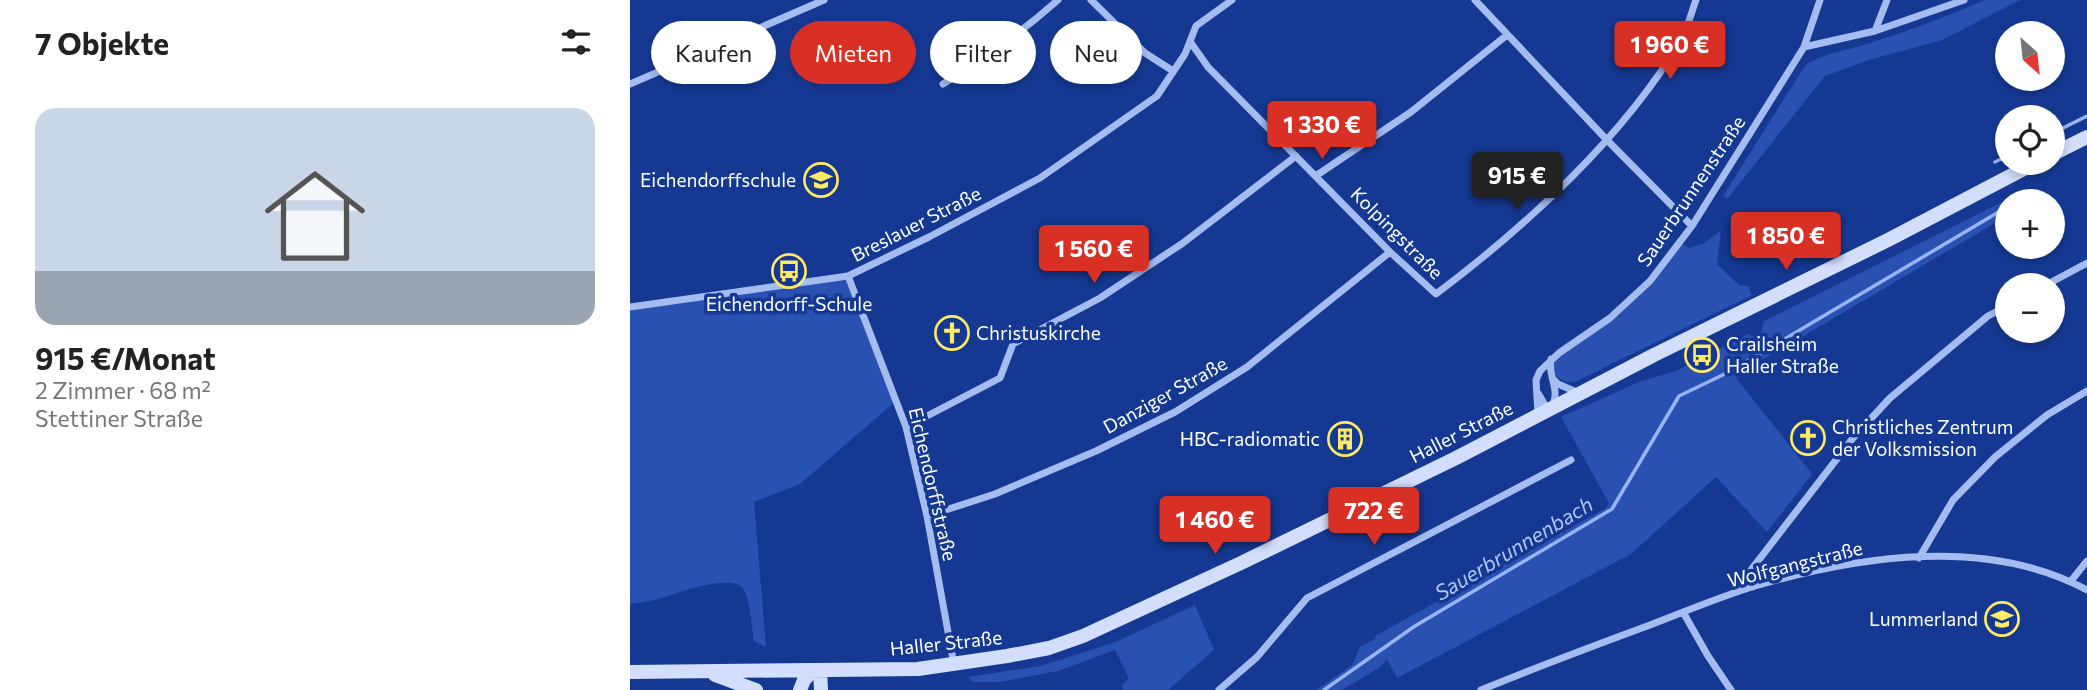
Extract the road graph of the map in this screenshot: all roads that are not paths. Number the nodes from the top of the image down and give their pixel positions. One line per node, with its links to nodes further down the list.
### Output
1 (824, 0): 17 (street)
2 (1058, 0): 11 (street)
3 (1091, 0): 16 (street)
4 (1232, 0): 14 (street, Breslauer Straße)
5 (1475, 0): 13 (street)
6 (1696, 0): 19 (street)
7 (1820, 0): 15 (street, Sauerbrunnenstraße)
8 (1887, 0): 12 (street)
9 (1964, 0): 10 (street)
10 (1944, 4): 12 (street)
11 (1034, 21)
12 (1875, 31): 15 (street)
13 (1507, 35): 19 (street); 23 (street)
14 (1191, 43): 16 (street, Breslauer Straße); 21 (street, Kolpingstraße)
15 (1804, 47): 24 (street, Sauerbrunnenstraße)
16 (1173, 71): 28 (street, Breslauer Straße)
17 (630, 84)
18 (2087, 137): 20 (main road)
19 (1606, 139): 24 (street); 25 (street, Kolpingstraße)
20 (2065, 148)
21 (1296, 156): 23 (street, Kolpingstraße); 37 (street)
22 (2012, 175): 35 (main road, Haller Straße)
23 (1317, 176): 25 (street, Kolpingstraße)
24 (1692, 226): 31 (street, Sauerbrunnenstraße)
25 (1390, 252): 39 (street, Danziger Straße)
26 (2087, 263): 27 (street)
27 (2065, 275)
28 (848, 276): 29 (street, Breslauer Straße); 37 (street, Eichendorffstraße)
29 (630, 307)
30 (1995, 312): 43 (street)
31 (1551, 359): 32 (street); 33 (street, Sauerbrunnenstraße)
32 (1553, 379): 35 (street); 36 (street)
33 (1536, 389): 36 (street); 36 (street)
34 (2087, 391): 40 (street)
35 (1580, 393): 36 (main road, Haller Straße)
36 (1545, 411): 46 (main road, Haller Straße)
37 (906, 427): 39 (street, Eichendorffstraße)
38 (1571, 460): 53 (street)
39 (927, 516): 46 (street, Eichendorffstraße)
40 (1919, 558): 42 (street, Wolfgangstraße); 43 (street, Wolfgangstraße)
41 (2087, 561): 42 (street)
42 (2071, 581): 44 (street, Wolfgangstraße)
43 (1753, 587): 45 (street, Wolfgangstraße)
44 (2087, 590)
45 (1684, 612): 54 (street, Wolfgangstraße); 55 (street)
46 (954, 665): 47 (main road, Haller Straße)
47 (817, 670): 48 (main road, Haller Straße); 51 (main road); 52 (main road)
48 (701, 671): 49 (main road, Haller Straße); 50 (main road)
49 (630, 673)
50 (756, 690)
51 (800, 690)
52 (821, 690)
53 (1219, 690)
54 (1481, 690)
55 (1731, 690)

